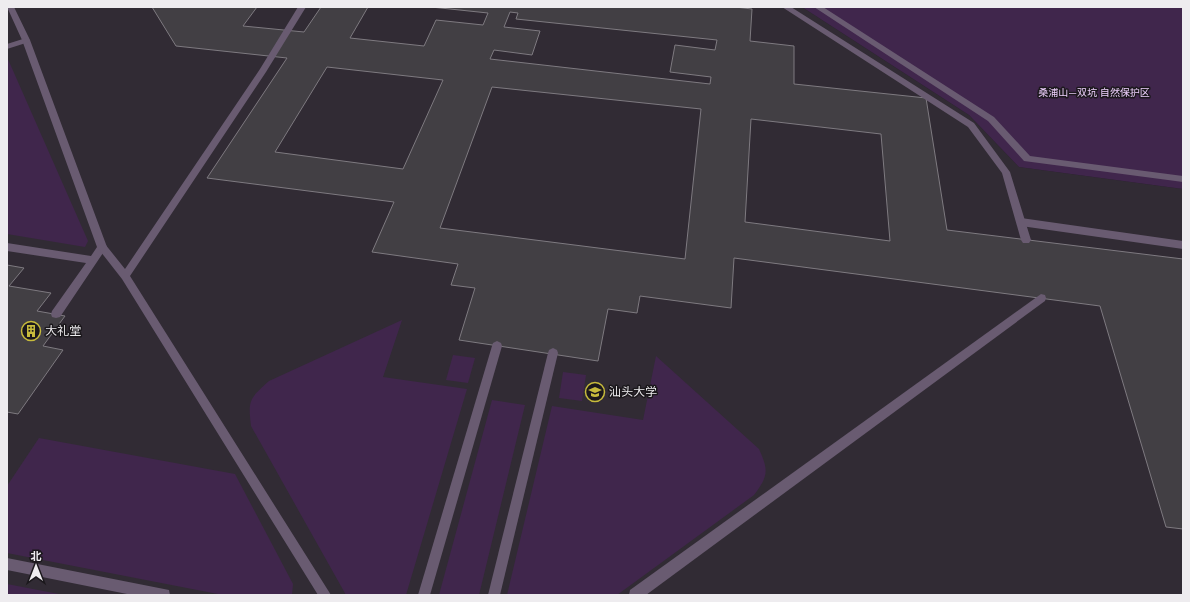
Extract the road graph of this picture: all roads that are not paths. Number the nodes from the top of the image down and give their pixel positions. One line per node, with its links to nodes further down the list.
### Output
1 (10, 7): 5 (street)
2 (302, 7): 14 (street)
3 (786, 7): 8 (street)
4 (818, 7): 7 (street)
5 (26, 40): 6 (street); 12 (street)
6 (7, 47)
7 (1183, 179)
8 (1021, 222): 9 (street); 10 (street)
9 (1026, 240)
10 (1183, 245)
11 (7, 247): 13 (street)
12 (102, 247): 13 (street); 14 (street)
13 (94, 260): 16 (street)
14 (125, 276): 21 (street)
15 (1041, 298): 24 (street)
16 (56, 314)
17 (497, 346): 22 (street)
18 (553, 353): 23 (street)
19 (7, 564): 20 (street)
20 (164, 595)
21 (325, 595)
22 (424, 595)
23 (494, 595)
24 (635, 595)

